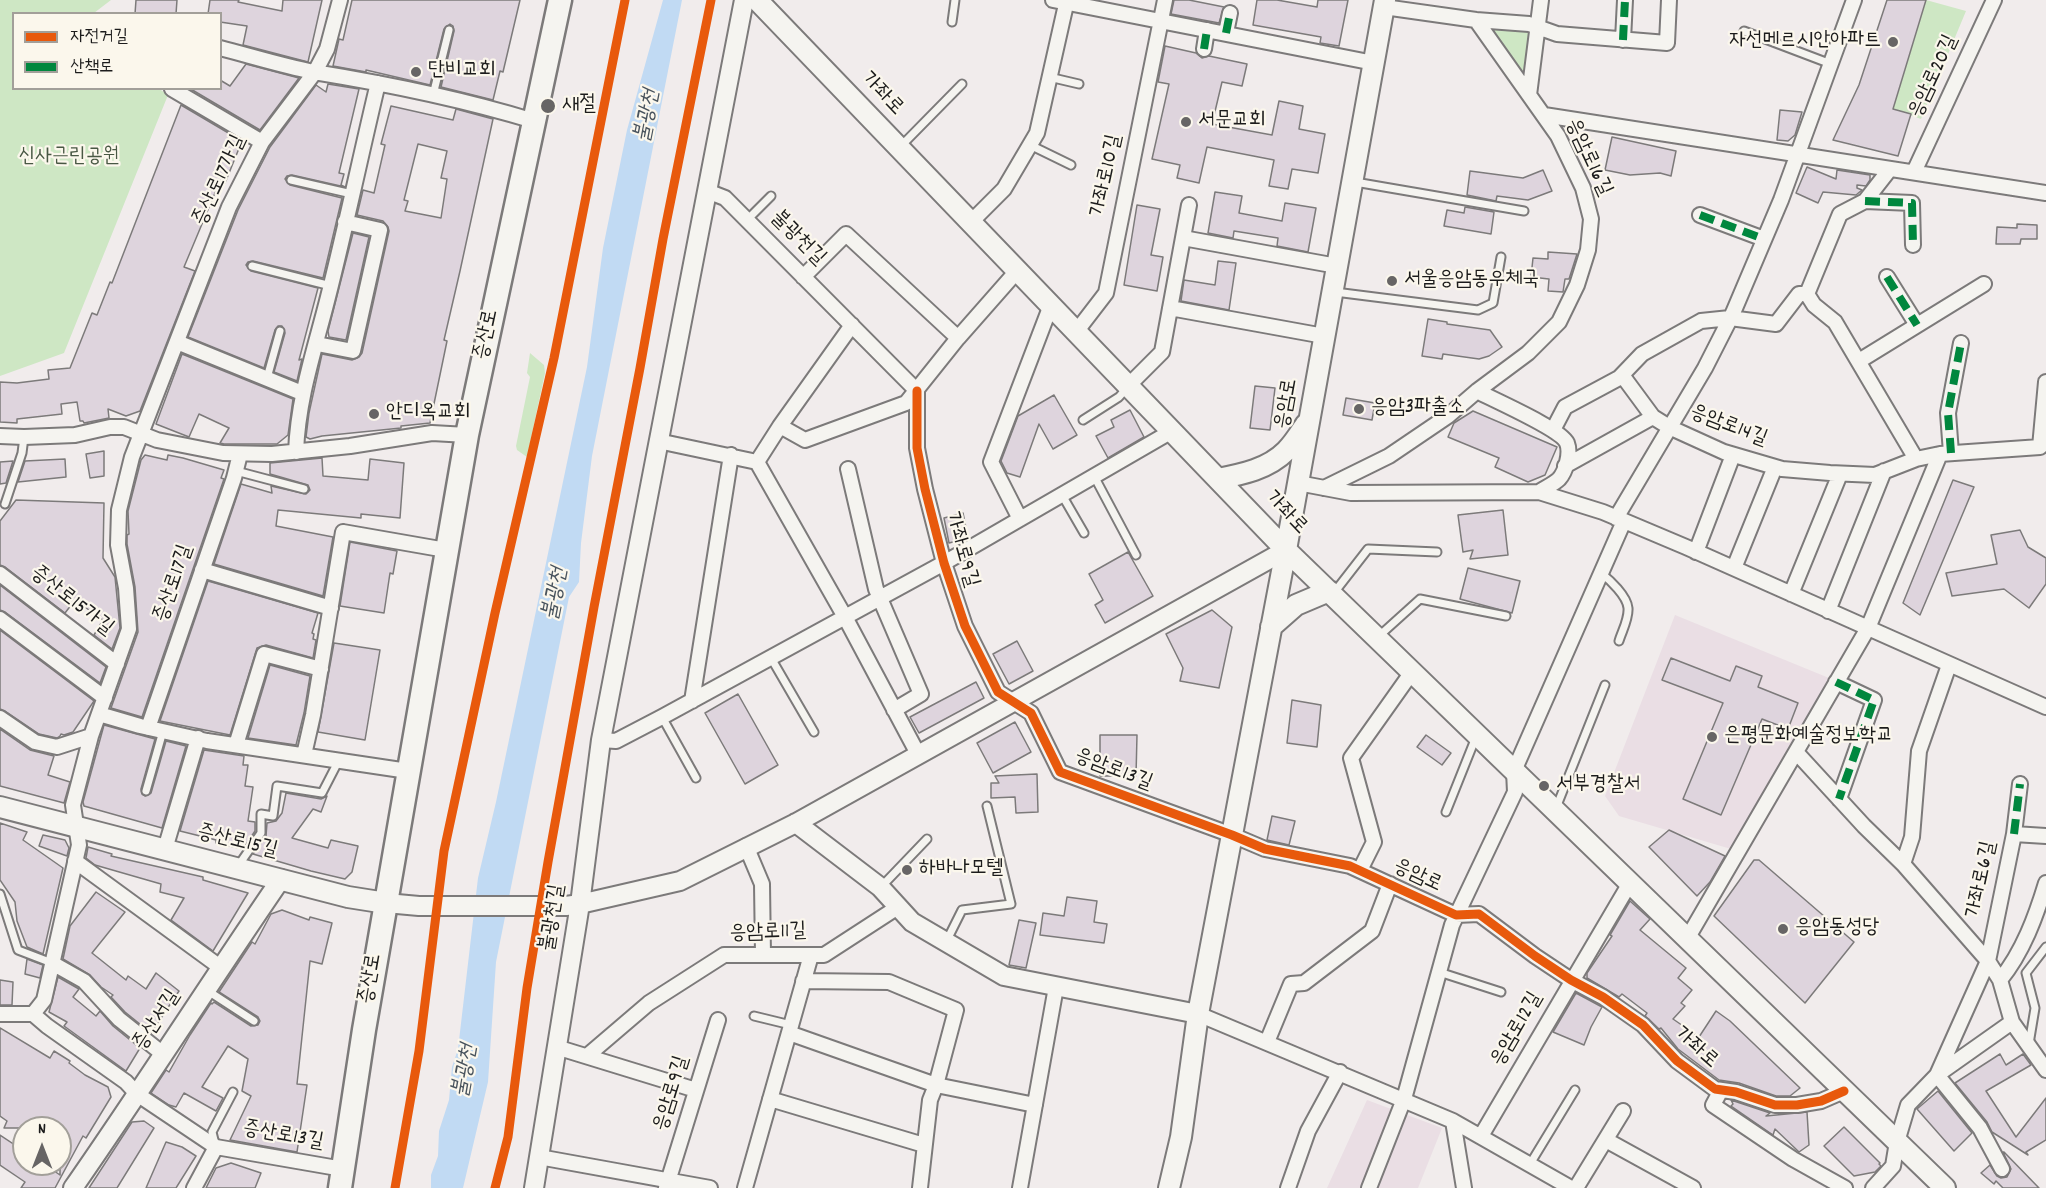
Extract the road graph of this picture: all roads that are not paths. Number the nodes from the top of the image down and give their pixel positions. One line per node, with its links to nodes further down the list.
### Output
1 (340, 0): 28 (street)
2 (560, 0): 37 (main road, 증산로)
3 (744, 0): 47 (street, 불광천길)
4 (757, 0): 40 (main road, 가좌로)
5 (955, 0): 17 (lane)
6 (1165, 0): 15 (street, 가좌로10길)
7 (1541, 0): 18 (street)
8 (1625, 0): 23 (street)
9 (1669, 0): 23 (street)
10 (1854, 0): 27 (street)
11 (1994, 0): 44 (street, 응암로20길)
12 (1062, 1): 15 (street); 29 (street)
13 (1384, 3): 16 (street); 26 (main road, 응암로)
14 (1230, 13): 22 (street)
15 (1162, 20): 20 (street); 77 (street, 가좌로10길)
16 (1476, 20): 18 (street); 35 (street, 응암로16길)
17 (952, 22)
18 (1539, 28): 23 (street); 35 (street)
19 (449, 30): 34 (lane)
20 (1207, 30): 22 (street); 25 (street)
21 (1743, 31): 27 (lane)
22 (1226, 33): 26 (street)
23 (1623, 40)
24 (222, 49): 28 (street)
25 (1204, 49)
26 (1374, 63): 46 (main road, 응암로)
27 (1831, 64): 41 (street)
28 (315, 72): 30 (street); 38 (street, 증산로17가길)
29 (1049, 77): 32 (lane); 39 (street)
30 (378, 83): 34 (street); 49 (street)
31 (962, 84): 40 (lane)
32 (1078, 84)
33 (174, 90): 38 (street)
34 (433, 94): 37 (street)
35 (1529, 94): 36 (street, 응암로16길)
36 (1544, 115): 41 (street, 응암로16길); 89 (street, 응암로16길)
37 (534, 121): 99 (main road, 증산로)
38 (262, 142): 80 (street, 증산로17가길)
39 (1030, 145): 42 (lane); 57 (street)
40 (900, 148): 57 (main road, 가좌로)
41 (1798, 155): 43 (street, 응암로16길); 59 (street)
42 (1071, 165)
43 (1890, 169): 44 (street, 응암로16길); 51 (street)
44 (1914, 172): 48 (street, 응암로16길)
45 (291, 180): 49 (lane)
46 (1352, 181): 53 (lane); 63 (main road, 응암로)
47 (707, 191): 55 (street, 불광천길); 102 (street, 불광천길)
48 (2046, 193)
49 (352, 194): 56 (street)
50 (771, 196): 55 (lane)
51 (1865, 201): 60 (street); 70 (street)
52 (1189, 205): 58 (street)
53 (1524, 211)
54 (1700, 215): 59 (street)
55 (747, 220): 65 (street, 불광천길)
56 (345, 222): 68 (street); 82 (street)
57 (971, 222): 64 (main road, 가좌로)
58 (1183, 238): 63 (street); 72 (street)
59 (1764, 240): 73 (street)
60 (1913, 245)
61 (1501, 257): 69 (lane)
62 (252, 266): 68 (lane)
63 (1337, 266): 69 (main road, 응암로)
64 (1017, 271): 71 (main road, 가좌로); 79 (street)
65 (804, 277): 74 (street, 불광천길); 79 (street)
66 (1887, 277): 75 (street)
67 (1984, 284): 75 (street)
68 (331, 286): 82 (street)
69 (1332, 292): 78 (main road, 응암로)
70 (1808, 294): 73 (street); 83 (street)
71 (1051, 305): 77 (main road, 가좌로); 124 (street)
72 (1170, 308): 78 (street); 87 (street)
73 (1730, 318): 84 (street); 95 (street)
74 (852, 325): 88 (street, 불광천길); 94 (street)
75 (1917, 326): 83 (street)
76 (280, 332): 85 (lane)
77 (1076, 332): 87 (main road, 가좌로)
78 (1324, 336): 92 (main road, 응암로)
79 (958, 338): 88 (street)
80 (177, 342): 85 (street); 98 (street, 증산로17가길)
81 (1961, 343): 105 (street)
82 (317, 344): 90 (street)
83 (1859, 362): 108 (street)
84 (1622, 375): 91 (street); 96 (street)
85 (267, 378): 90 (street)
86 (2046, 382): 105 (street, 응암로14길)
87 (1128, 386): 93 (lane); 97 (main road, 가좌로)
88 (917, 391): 94 (street); 132 (street, 가좌로9길)
89 (1477, 391): 96 (street); 119 (street)
90 (302, 393): 103 (street)
91 (1653, 417): 95 (street); 110 (street)
92 (1309, 419): 117 (main road); 118 (main road, 응암로)
93 (1083, 420)
94 (780, 426): 109 (street)
95 (1669, 427): 107 (street, 응암로14길); 125 (street, 응암로14길)
96 (1553, 430): 110 (street)
97 (1172, 431): 116 (street, 가좌로9길); 117 (main road, 가좌로)
98 (141, 434): 101 (street); 104 (street); 150 (street, 증산로15가길)
99 (467, 435): 103 (street); 127 (main road, 증산로)
100 (0, 436): 101 (street)
101 (24, 437): 123 (lane)
102 (658, 441): 106 (street); 170 (street, 불광천길)
103 (296, 452): 104 (street)
104 (240, 454): 113 (street, 증산로17길)
105 (1946, 454): 108 (street, 응암로14길); 146 (street)
106 (731, 455): 109 (street); 157 (street)
107 (1732, 455): 111 (street, 응암로14길); 130 (street)
108 (1916, 459): 114 (street, 응암로14길)
109 (757, 462): 143 (street)
110 (1565, 466): 121 (street)
111 (1775, 467): 115 (street, 응암로14길); 133 (street)
112 (848, 469): 139 (street)
113 (236, 471): 120 (lane); 134 (street, 증산로17길)
114 (1884, 471): 115 (street, 응암로14길); 141 (street)
115 (1840, 474): 138 (street)
116 (1094, 476): 122 (street, 가좌로9길); 131 (lane)
117 (1218, 479): 128 (main road, 가좌로)
118 (1298, 483): 119 (street); 128 (main road, 응암로)
119 (1324, 488): 121 (street)
120 (304, 489)
121 (1539, 492): 125 (street)
122 (1062, 495): 124 (street, 가좌로9길); 126 (lane)
123 (5, 504)
124 (1020, 519): 132 (street, 가좌로9길)
125 (1620, 519): 130 (street); 135 (street)
126 (1084, 533)
127 (446, 550): 140 (street); 176 (main road, 증산로)
128 (1286, 550): 137 (main road, 가좌로); 145 (main road, 응암로); 158 (street)
129 (1437, 552): 137 (lane)
130 (1696, 552): 133 (street)
131 (1136, 555)
132 (944, 563): 139 (street, 가좌로9길); 158 (street, 가좌로9길)
133 (1734, 568): 138 (street)
134 (202, 570): 140 (street); 164 (street, 증산로17길)
135 (1601, 573): 148 (lane); 177 (street)
136 (0, 574): 150 (street, 증산로15가길)
137 (1331, 593): 145 (main road); 147 (main road, 가좌로)
138 (1791, 594): 141 (street)
139 (881, 598): 143 (street, 가좌로9길); 160 (street)
140 (331, 608): 152 (street)
141 (1828, 610): 146 (street)
142 (1506, 616): 147 (lane)
143 (845, 617): 149 (street, 가좌로9길); 160 (street)
144 (0, 619): 156 (street)
145 (1271, 627): 189 (main road, 응암로)
146 (1868, 628): 151 (street); 154 (street)
147 (1377, 638): 153 (main road, 가좌로)
148 (1619, 641)
149 (771, 658): 157 (street, 가좌로9길); 166 (lane)
150 (117, 664): 156 (street, 증산로15가길)
151 (1949, 665): 159 (street); 195 (street)
152 (321, 669): 171 (street); 174 (street)
153 (1412, 672): 167 (main road, 가좌로); 197 (street)
154 (1836, 682): 172 (street); 181 (street)
155 (1605, 685): 184 (lane)
156 (105, 698): 161 (street, 증산로15가길)
157 (692, 701): 163 (street, 가좌로9길)
158 (1015, 701): 173 (street); 189 (street, 응암로13길)
159 (2046, 707)
160 (894, 710): 173 (street)
161 (99, 714): 164 (street); 168 (street, 증산로15가길)
162 (0, 717): 168 (street)
163 (662, 717): 170 (street, 가좌로9길); 178 (lane)
164 (148, 728): 165 (street)
165 (163, 731): 169 (street); 180 (lane)
166 (814, 732)
167 (1476, 734): 177 (main road, 가좌로); 185 (lane)
168 (91, 736): 187 (street, 증산로15가길)
169 (198, 738): 171 (street); 193 (street)
170 (601, 740): 205 (street, 불광천길)
171 (236, 745): 174 (street)
172 (1796, 752): 181 (street); 208 (street)
173 (918, 754): 186 (street)
174 (304, 755): 175 (street)
175 (339, 760): 176 (street); 196 (lane)
176 (408, 771): 204 (main road, 증산로)
177 (1514, 771): 184 (main road, 가좌로); 207 (street)
178 (696, 778)
179 (2020, 784): 188 (street, 가좌로6길)
180 (146, 791)
181 (1839, 799): 195 (street)
182 (987, 806): 209 (lane)
183 (0, 807): 187 (main road, 증산로15길)
184 (1555, 811): 199 (main road, 가좌로)
185 (1446, 812)
186 (796, 823): 192 (street); 202 (street)
187 (76, 827): 193 (main road, 증산로15길); 194 (street)
188 (2014, 834): 190 (street); 213 (street, 가좌로6길)
189 (1232, 835): 197 (street, 응암로); 225 (main road, 응암로)
190 (2046, 836)
191 (927, 839): 202 (lane)
192 (746, 846): 205 (street); 211 (street)
193 (165, 849): 196 (main road, 증산로15길)
194 (75, 861): 214 (street); 215 (street)
195 (1903, 864): 213 (street)
196 (237, 868): 198 (main road, 증산로15길)
197 (1360, 870): 201 (street, 응암로)
198 (280, 879): 204 (main road, 증산로15길); 215 (street, 증산서길)
199 (1630, 883): 208 (main road, 가좌로); 217 (street, 응암로12길)
200 (2046, 883): 218 (street)
201 (1390, 885): 207 (street, 응암로); 231 (street)
202 (880, 887): 206 (street)
203 (0, 894): 214 (lane)
204 (386, 903): 205 (street); 259 (main road, 증산로)
205 (573, 905): 232 (street, 불광천길)
206 (898, 907): 209 (street); 212 (street, 응암로11길)
207 (1456, 915): 216 (street); 217 (street, 응암로)
208 (1687, 939): 243 (main road, 가좌로)
209 (946, 942): 220 (street)
210 (2046, 947): 233 (lane)
211 (763, 955): 212 (street, 응암로11길); 235 (street, 응암로11길)
212 (811, 955): 219 (street)
213 (1988, 961): 218 (street); 238 (street, 가좌로6길)
214 (52, 963): 224 (street); 234 (street)
215 (220, 967): 221 (street, 증산서길)
216 (1439, 972): 222 (lane, 응암로12길); 247 (street)
217 (1571, 980): 242 (street, 가좌로); 251 (street, 응암로12길)
218 (2000, 980): 229 (street)
219 (804, 981): 230 (street); 239 (street)
220 (1056, 987): 225 (street); 248 (street)
221 (206, 989): 228 (lane); 234 (street, 증산서길)
222 (1501, 992)
223 (0, 1014): 224 (street)
224 (33, 1014): 245 (street, 증산로13길)
225 (1198, 1014): 231 (street); 268 (main road, 응암로)
226 (754, 1016): 230 (lane)
227 (718, 1020): 240 (street, 응암로9길)
228 (254, 1021)
229 (2012, 1022): 233 (street); 238 (street)
230 (790, 1029): 239 (street); 246 (street)
231 (1267, 1042): 237 (street)
232 (556, 1047): 235 (street); 256 (street, 불광천길)
233 (2029, 1047): 236 (street)
234 (163, 1054): 245 (street, 증산서길)
235 (587, 1056): 240 (street)
236 (2046, 1070)
237 (1340, 1072): 247 (street); 269 (street)
238 (1937, 1075): 253 (street); 258 (street)
239 (936, 1085): 248 (street); 254 (street)
240 (696, 1090): 260 (street, 응암로9길)
241 (1575, 1090): 257 (lane)
242 (1721, 1090): 243 (street, 가좌로); 275 (street, 가좌로)
243 (1844, 1090): 253 (main road, 가좌로)
244 (233, 1092): 255 (lane)
245 (137, 1094): 255 (street, 증산로13길); 261 (street, 증산서길)
246 (770, 1099): 254 (street); 265 (street)
247 (1404, 1100): 250 (street); 270 (street)
248 (1035, 1105): 267 (street)
249 (1623, 1111): 252 (street)
250 (1453, 1121): 251 (street); 271 (street)
251 (1481, 1136): 257 (street)
252 (1606, 1140): 273 (street); 274 (street)
253 (1897, 1142): 276 (street); 277 (main road, 가좌로)
254 (924, 1145): 266 (street)
255 (216, 1147): 259 (street, 증산로13길); 262 (street, 증산로13길)
256 (539, 1157): 260 (street); 263 (street, 불광천길)
257 (1530, 1164): 272 (street)
258 (2002, 1169)
259 (342, 1178)
260 (667, 1184): 264 (street)
261 (72, 1188)
262 (194, 1188)
263 (534, 1188)
264 (710, 1188)
265 (745, 1188)
266 (920, 1188)
267 (1020, 1188)
268 (1169, 1188)
269 (1288, 1188)
270 (1369, 1188)
271 (1464, 1188)
272 (1571, 1188)
273 (1576, 1188)
274 (1694, 1188)
275 (1845, 1188)
276 (1873, 1188)
277 (1945, 1188)

